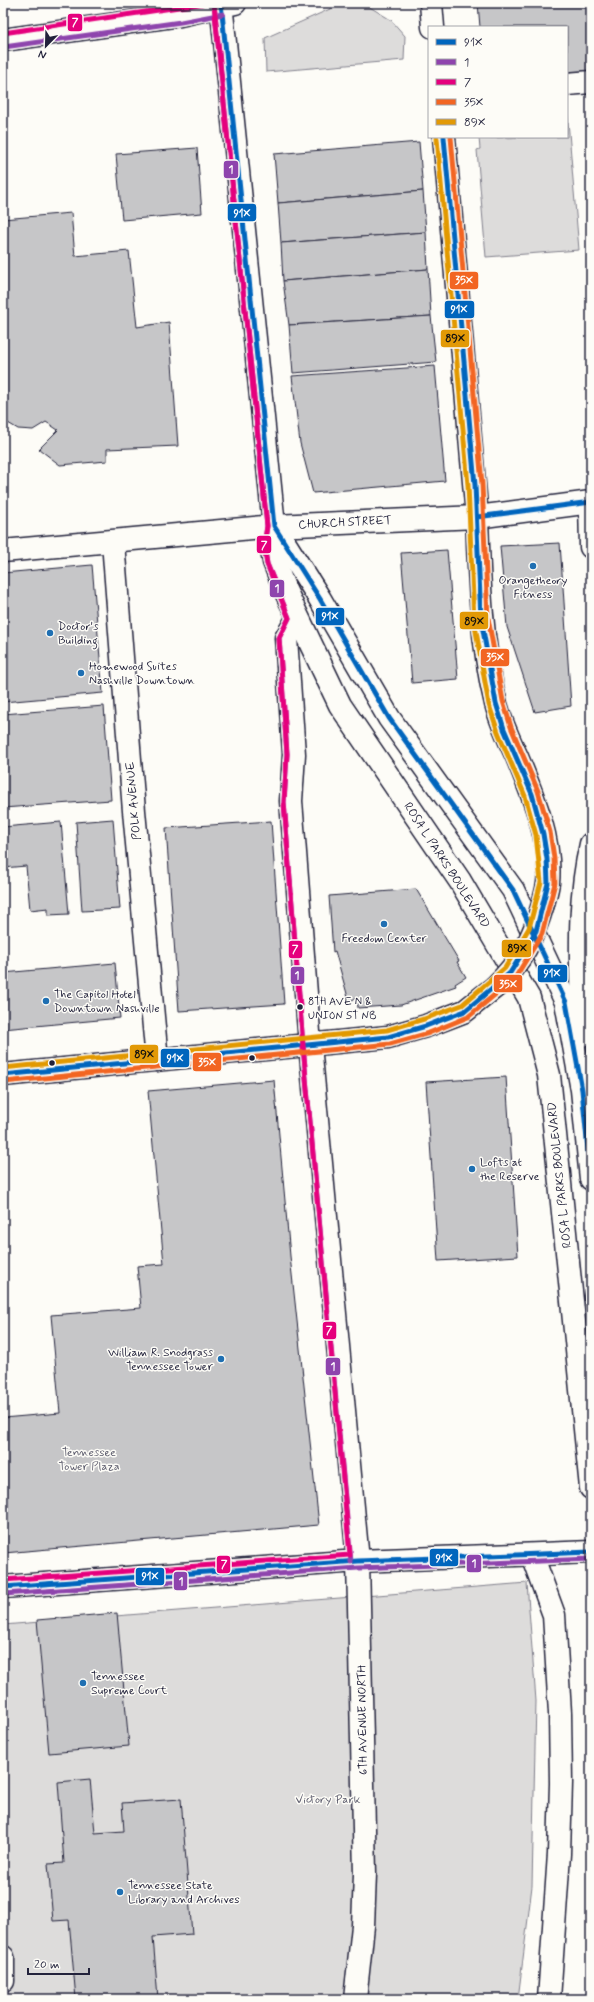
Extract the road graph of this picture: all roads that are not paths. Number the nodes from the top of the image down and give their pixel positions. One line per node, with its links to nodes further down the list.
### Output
1 (431, 3): 3 (main road)
2 (226, 4): 4 (main road); 10 (main road, ROSA L PARKS BOULEVARD)
3 (434, 26)
4 (3, 40)
5 (568, 84): 6 (main road)
6 (591, 88)
7 (444, 138): 9 (main road)
8 (590, 502): 9 (main road, CHURCH STREET); 12 (main road)
9 (477, 517): 10 (main road, CHURCH STREET); 16 (main road, bridge)
10 (274, 526): 11 (main road, CHURCH STREET); 14 (main road, ROSA L PARKS BOULEVARD); 19 (main road, ROSA L PARKS BOULEVARD)
11 (113, 542): 13 (main road, CHURCH STREET); 17 (main road, POLK AVENUE)
12 (591, 547)
13 (3, 551)
14 (297, 619): 16 (main road, 6TH AVENUE NORTH); 21 (main road, ROSA L PARKS BOULEVARD)
15 (591, 844): 19 (main road)
16 (310, 1046): 17 (main road); 24 (main road, 6TH AVENUE NORTH)
17 (157, 1060): 18 (main road)
18 (3, 1074)
19 (582, 1090): 20 (main road, ROSA L PARKS BOULEVARD)
20 (591, 1179)
21 (591, 1488)
22 (591, 1552): 23 (main road)
23 (532, 1555): 24 (main road); 29 (main road)
24 (358, 1561): 25 (main road); 28 (main road, 6TH AVENUE NORTH)
25 (3, 1587)
26 (3, 1957): 27 (main road)
27 (3, 1981)
28 (355, 1999)
29 (549, 1999)

